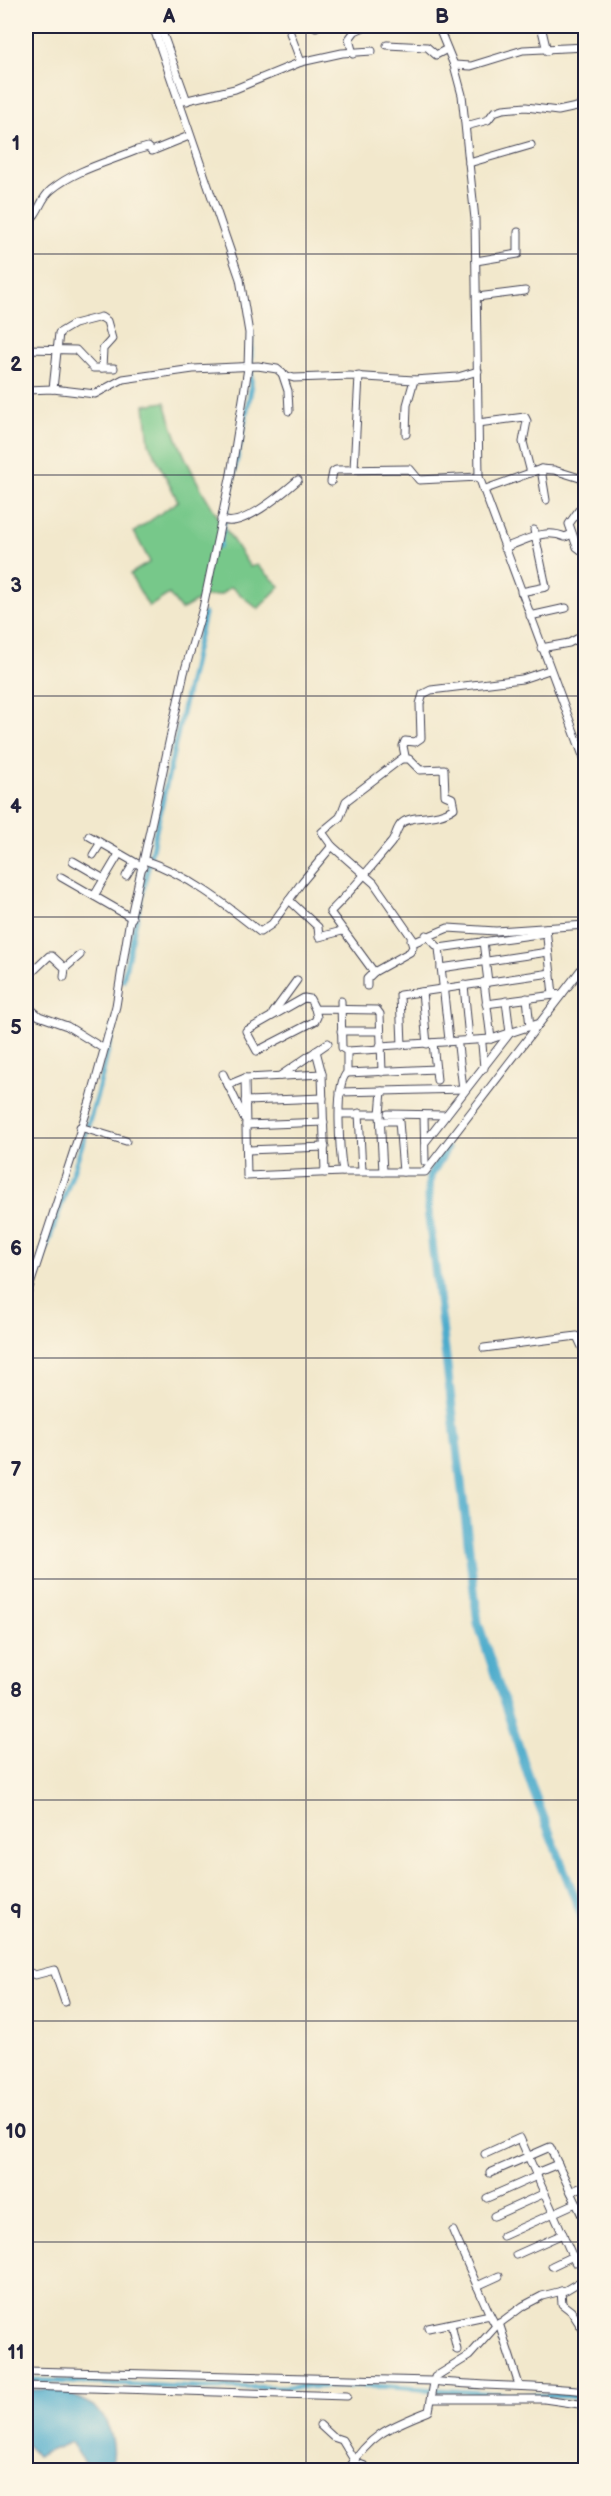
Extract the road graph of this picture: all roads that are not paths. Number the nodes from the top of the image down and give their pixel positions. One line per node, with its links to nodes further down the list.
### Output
1 (153, 26): 15 (street)
2 (160, 26): 15 (street)
3 (366, 26): 12 (street)
4 (438, 26): 9 (street)
5 (541, 26): 11 (street)
6 (290, 33): 13 (street)
7 (387, 45): 9 (street)
8 (585, 47): 11 (street)
9 (447, 49): 14 (street)
10 (372, 51): 12 (street)
11 (548, 51): 14 (street)
12 (353, 54): 13 (street)
13 (301, 63): 15 (street)
14 (454, 65): 17 (street)
15 (183, 101): 18 (street)
16 (585, 105): 17 (street)
17 (466, 126): 20 (street)
18 (189, 136): 21 (street); 28 (street)
19 (531, 144): 20 (street)
20 (469, 163): 23 (street)
21 (26, 222)
22 (518, 232): 23 (street)
23 (476, 261): 25 (street)
24 (525, 291): 25 (street)
25 (477, 297): 31 (street)
26 (26, 349): 27 (street)
27 (57, 349): 29 (street); 29 (street); 35 (street)
28 (253, 367): 32 (street); 35 (street); 50 (street)
29 (102, 368): 30 (street)
30 (114, 368)
31 (478, 371): 34 (street); 38 (street)
32 (282, 374): 33 (street); 37 (street)
33 (359, 376): 34 (street); 40 (street)
34 (414, 380): 39 (street)
35 (53, 389): 36 (street)
36 (26, 390)
37 (289, 411)
38 (478, 423): 42 (street); 43 (street)
39 (406, 434)
40 (354, 469): 43 (street); 46 (street)
41 (541, 469): 42 (street); 45 (street); 49 (street)
42 (531, 473): 47 (street)
43 (480, 477): 47 (street)
44 (298, 480): 50 (street)
45 (585, 480)
46 (332, 482)
47 (483, 490): 53 (street)
48 (585, 492): 52 (street)
49 (546, 500)
50 (224, 520): 70 (street)
51 (534, 533): 52 (street); 53 (street); 55 (street)
52 (572, 534): 54 (street)
53 (504, 548): 55 (street)
54 (585, 554)
55 (521, 592): 57 (street)
56 (566, 608): 57 (street)
57 (530, 616): 59 (street)
58 (585, 630): 59 (street)
59 (541, 648): 60 (street)
60 (549, 670): 61 (street); 62 (street)
61 (402, 759): 65 (street); 71 (street)
62 (585, 764)
63 (89, 836): 64 (street)
64 (100, 843): 66 (street); 67 (street)
65 (332, 846): 71 (street); 76 (street)
66 (119, 854): 69 (street); 74 (street)
67 (93, 855)
68 (73, 861): 74 (street)
69 (134, 862): 70 (street); 72 (street)
70 (148, 863): 76 (street); 77 (street)
71 (366, 875): 80 (street); 82 (street)
72 (126, 876)
73 (62, 877): 75 (street)
74 (104, 879): 75 (street)
75 (94, 896): 77 (street)
76 (289, 900): 80 (street)
77 (132, 918): 125 (street)
78 (585, 925): 79 (street)
79 (546, 929): 81 (street); 83 (street); 85 (street)
80 (342, 931): 91 (street)
81 (426, 935): 82 (street); 84 (street)
82 (411, 940): 91 (street)
83 (483, 941): 84 (street); 87 (street)
84 (439, 948): 90 (street)
85 (548, 952): 87 (street); 92 (street)
86 (80, 954): 89 (street)
87 (486, 962): 90 (street); 96 (street)
88 (585, 963): 101 (street)
89 (65, 968): 93 (street); 94 (street)
90 (441, 968): 99 (street)
91 (374, 972): 98 (street)
92 (551, 973): 96 (street); 102 (street)
93 (64, 977)
94 (26, 978)
95 (297, 980): 110 (street)
96 (486, 982): 97 (street); 106 (street)
97 (464, 985): 99 (street); 116 (street)
98 (367, 986)
99 (444, 988): 100 (street); 118 (street)
100 (422, 992): 120 (street); 122 (street)
101 (561, 994): 102 (street); 111 (street)
102 (553, 995): 103 (street)
103 (527, 999): 105 (street); 112 (street)
104 (341, 1001): 109 (street)
105 (506, 1001): 106 (street); 115 (street)
106 (486, 1004): 117 (street)
107 (26, 1005): 125 (street)
108 (315, 1009): 109 (street); 110 (street); 110 (street)
109 (341, 1011): 113 (street); 114 (street)
110 (272, 1015)
111 (539, 1023): 112 (street); 159 (street)
112 (530, 1027): 115 (street)
113 (380, 1030): 114 (street); 124 (street)
114 (341, 1031): 127 (street)
115 (510, 1033): 117 (street); 128 (street)
116 (469, 1039): 117 (street); 118 (street)
117 (490, 1039)
118 (449, 1040): 120 (street)
119 (328, 1043): 126 (street)
120 (430, 1043): 122 (street); 129 (street)
121 (482, 1044): 128 (street)
122 (402, 1045): 124 (street)
123 (458, 1046): 138 (street)
124 (380, 1048): 127 (street); 130 (street)
125 (104, 1049): 150 (street)
126 (316, 1051): 133 (street); 134 (street)
127 (347, 1051): 131 (street)
128 (484, 1068): 138 (street)
129 (436, 1069): 130 (street); 136 (street)
130 (382, 1072): 131 (street)
131 (347, 1073): 140 (street)
132 (224, 1074): 137 (street)
133 (322, 1074): 134 (street); 141 (street)
134 (280, 1076): 135 (street)
135 (245, 1078): 137 (street); 142 (street)
136 (436, 1080)
137 (228, 1085): 149 (street)
138 (464, 1089): 139 (street); 146 (street)
139 (382, 1091): 140 (street); 147 (street)
140 (340, 1092): 144 (street)
141 (323, 1098): 142 (street); 148 (street)
142 (245, 1101): 149 (street)
143 (359, 1113): 144 (street); 147 (street); 156 (street)
144 (340, 1114): 157 (street)
145 (424, 1115): 146 (street); 147 (street); 152 (street)
146 (446, 1115): 152 (street)
147 (383, 1116): 158 (street); 159 (street)
148 (324, 1122): 149 (street); 153 (street)
149 (246, 1124): 154 (street)
150 (83, 1127): 151 (street); 161 (street)
151 (126, 1141)
152 (426, 1141): 155 (street)
153 (325, 1147): 154 (street); 160 (street)
154 (247, 1150): 160 (street)
155 (425, 1162)
156 (362, 1171): 157 (street); 158 (street)
157 (343, 1172): 160 (street)
158 (383, 1172): 159 (street)
159 (403, 1172)
160 (326, 1173)
161 (26, 1297)
162 (484, 1348): 163 (street)
163 (585, 1356)
164 (585, 1860): 165 (street)
165 (585, 1866)
166 (26, 1970): 167 (street)
167 (65, 2002)
168 (485, 2154): 169 (street)
169 (528, 2156): 170 (street); 171 (street); 172 (street)
170 (558, 2164): 172 (street); 174 (street)
171 (490, 2173)
172 (537, 2175): 175 (street); 176 (street)
173 (585, 2186): 174 (street)
174 (571, 2192): 177 (street)
175 (545, 2193): 178 (street); 179 (street)
176 (487, 2198)
177 (576, 2203): 178 (street); 180 (street)
178 (554, 2213): 182 (street); 183 (street)
179 (494, 2216)
180 (585, 2224)
181 (453, 2231): 188 (street)
182 (563, 2234): 184 (street); 185 (street)
183 (503, 2236)
184 (516, 2255)
185 (552, 2266)
186 (499, 2276): 188 (street)
187 (585, 2278): 189 (street)
188 (477, 2286): 190 (street)
189 (561, 2291): 192 (street); 194 (street)
190 (490, 2315): 191 (street); 192 (street)
191 (451, 2324): 193 (street); 195 (street)
192 (498, 2325): 197 (street); 198 (street)
193 (428, 2328)
194 (585, 2334)
195 (457, 2350)
196 (26, 2371): 197 (street)
197 (433, 2383): 198 (street); 202 (street)
198 (519, 2385): 200 (street)
199 (26, 2386): 201 (street)
200 (581, 2391): 203 (street)
201 (347, 2396)
202 (433, 2397): 203 (street); 205 (street)
203 (581, 2404)
204 (320, 2425): 205 (street)
205 (354, 2461): 206 (street); 207 (street)
206 (348, 2470)
207 (368, 2470)

